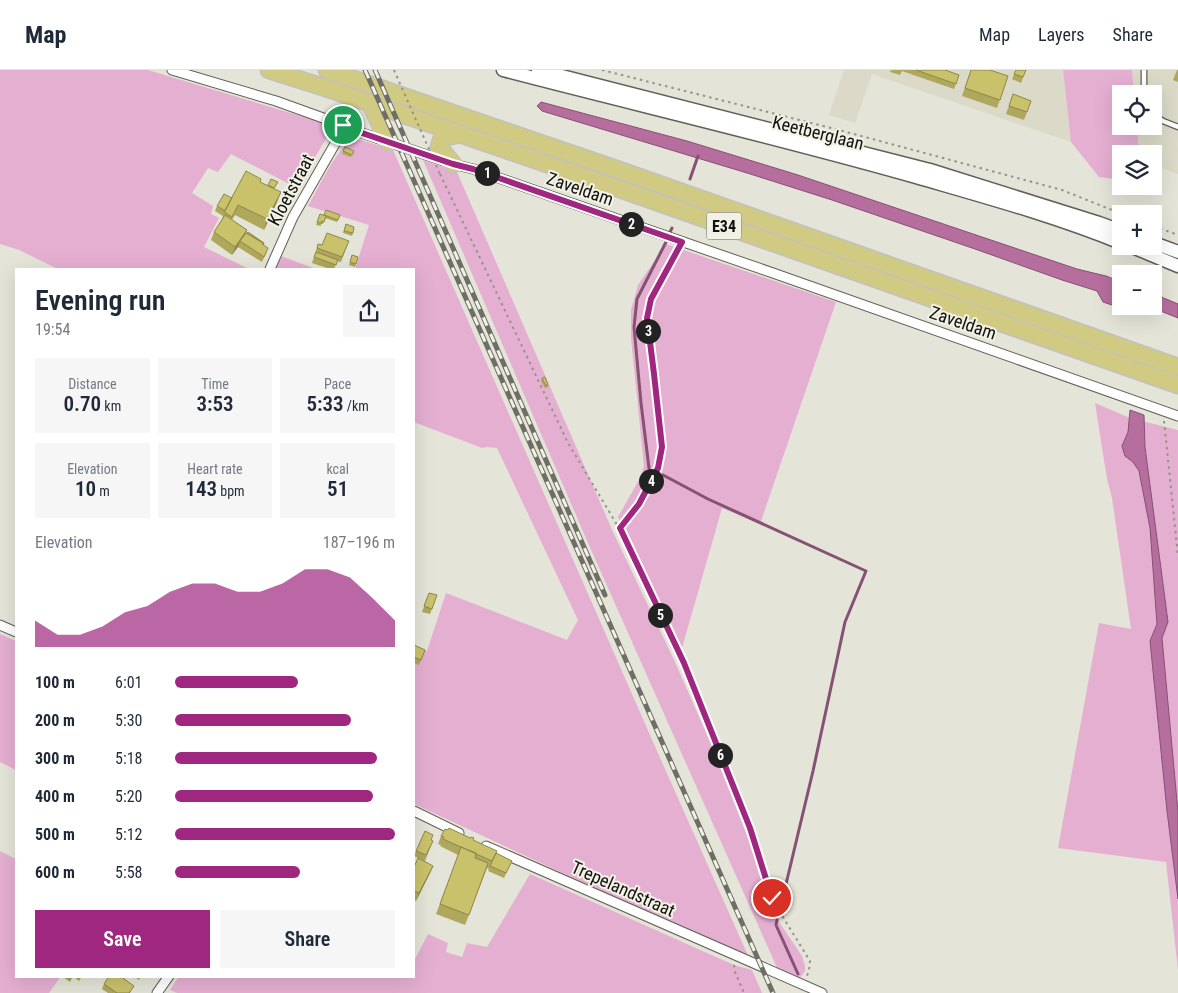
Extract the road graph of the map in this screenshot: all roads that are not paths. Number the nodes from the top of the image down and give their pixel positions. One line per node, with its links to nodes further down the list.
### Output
1 (172, 70): 11 (street, Zaveldam)
2 (269, 70): 8 (highway, E34)
3 (327, 70): 22 (highway, E34)
4 (503, 70): 16 (main road, Keetberglaan)
5 (538, 70): 15 (main road, Keetberglaan)
6 (1144, 70): 7 (lane)
7 (1144, 85)
8 (370, 102): 12 (highway, E34); 13 (highway)
9 (1162, 120): 10 (lane)
10 (1178, 126)
11 (347, 130): 13 (street, Zaveldam); 21 (street, Kloetstraat)
12 (460, 134): 14 (highway); 23 (highway, E34)
13 (388, 142): 14 (street, Zaveldam)
14 (453, 164): 24 (street, Zaveldam)
15 (1112, 228)
16 (1112, 239)
17 (1162, 246): 18 (main road)
18 (1178, 252)
19 (1152, 255): 20 (main road)
20 (1178, 266)
21 (270, 268)
22 (1178, 367)
23 (1178, 385)
24 (1178, 416)
25 (0, 625): 26 (street)
26 (15, 632)
27 (415, 811): 28 (street)
28 (465, 836)
29 (482, 844): 32 (street, Trepelandstraat)
30 (168, 978): 31 (street)
31 (157, 993)
32 (822, 993)

